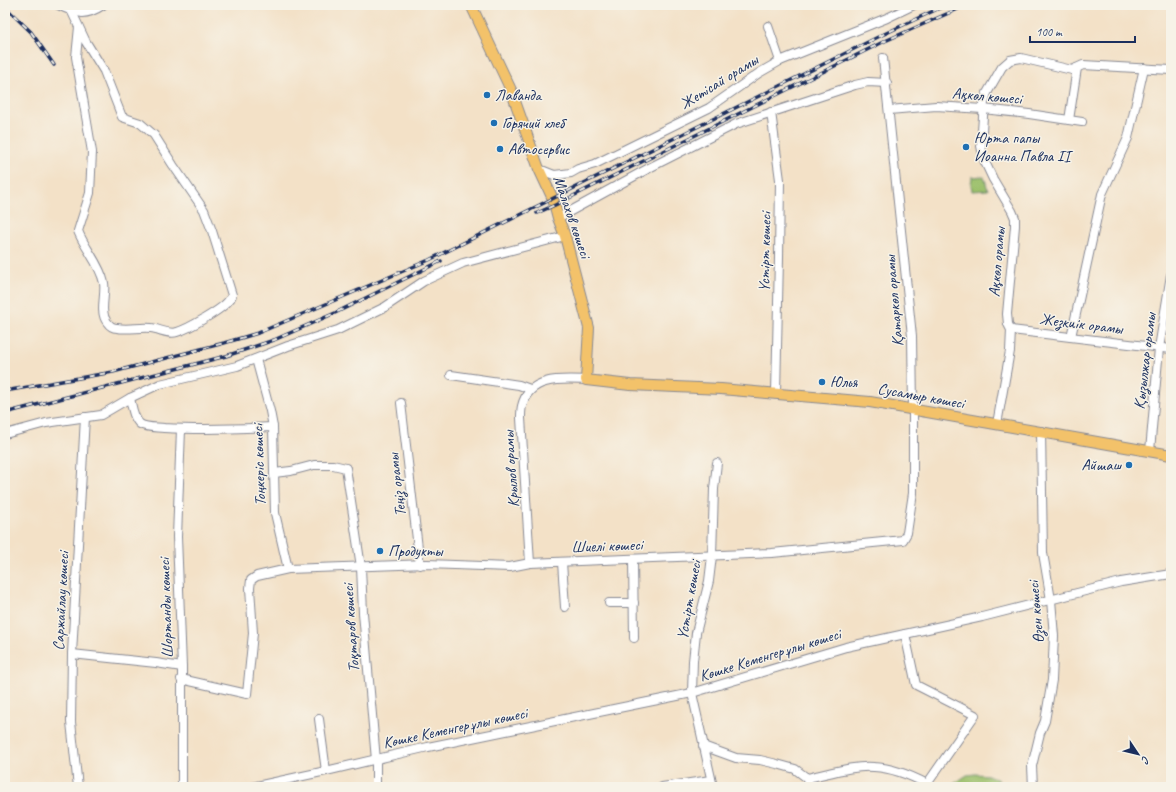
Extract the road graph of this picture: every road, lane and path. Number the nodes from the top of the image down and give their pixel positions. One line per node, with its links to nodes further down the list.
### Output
1 (58, 5): 5 (street)
2 (103, 5): 5 (street)
3 (471, 5): 19 (main road, Малахов көшесі)
4 (914, 5): 9 (street, Жетісай орамы)
5 (72, 12): 7 (street)
6 (768, 26): 9 (street)
7 (79, 27): 7 (street)
8 (883, 58): 13 (street, Қатаркөл орамы)
9 (780, 61): 19 (street, Жетісай орамы)
10 (1077, 68): 11 (street, Ақкөл орамы); 14 (street, Ақкөл орамы); 17 (street)
11 (1144, 68): 12 (street, Ақкөл орамы); 24 (street)
12 (1171, 70)
13 (887, 83): 15 (street, Қатаркөл орамы); 16 (street)
14 (983, 109): 15 (street, Ақкөл көшесі); 17 (street, Ақкөл көшесі); 23 (street, Ақкөл орамы)
15 (889, 110): 34 (street, Қатаркөл орамы)
16 (771, 112): 20 (street); 31 (street, Үстірт көшесі)
17 (1069, 120): 18 (street, Ақкөл көшесі)
18 (1082, 122)
19 (539, 169): 20 (main road, Малахов көшесі)
20 (558, 218): 21 (main road, Малахов көшесі)
21 (566, 236): 27 (street); 29 (main road, Малахов көшесі)
22 (1171, 275): 25 (street, Қызылжар орамы)
23 (1011, 330): 24 (street, Жезкиік орамы); 36 (street, Ақкөл орамы)
24 (1071, 337): 25 (street, Жезкиік орамы)
25 (1159, 348): 26 (street, Жезкиік орамы); 41 (street, Қызылжар орамы)
26 (1171, 349)
27 (256, 359): 32 (street); 37 (street, Тоңкерiс көшесі)
28 (451, 375): 30 (street)
29 (586, 380): 30 (street, Сусамыр көшесі); 31 (main road, Сусамыр көшесі)
30 (530, 389): 49 (street, Крылов орамы)
31 (776, 393): 34 (main road, Сусамыр көшесі)
32 (130, 398): 35 (street); 38 (street)
33 (401, 402): 50 (street, Теңіз орамы)
34 (913, 409): 36 (main road, Сусамыр көшесі); 45 (street, Қатаркөл орамы)
35 (85, 417): 40 (street); 60 (street, Саржайлау көшесі)
36 (997, 424): 39 (main road, Сусамыр көшесі)
37 (273, 427): 38 (street); 44 (street, Тоңкерiс көшесі)
38 (181, 429): 61 (street, Шортанды көшесі)
39 (1041, 431): 41 (main road, Сусамыр көшесі); 54 (street, Өзен көшесі)
40 (5, 434)
41 (1150, 451): 42 (main road, Сусамыр көшесі)
42 (1171, 455)
43 (717, 463): 46 (street, Үстірт көшесі)
44 (274, 473): 51 (street, Тоқтаров көшесі); 52 (street, Тоңкерiс көшесі)
45 (910, 517): 46 (street, Шиелі көшесі)
46 (712, 556): 47 (street, Шиелі көшесі); 63 (street, Үстірт көшесі)
47 (633, 559): 48 (street, Шиелі көшесі); 56 (street)
48 (562, 562): 49 (street, Шиелі көшесі); 57 (street)
49 (530, 564): 50 (street, Шиелі көшесі)
50 (420, 565): 51 (street, Шиелі көшесі)
51 (361, 567): 52 (street, Шиелі көшесі); 66 (street, Тоқтаров көшесі)
52 (288, 569): 62 (street, Шиелі көшесі)
53 (1171, 574): 54 (street, Көшке Кеменгерұлы көшесі)
54 (1051, 600): 58 (street, Көшке Кеменгерұлы көшесі); 77 (street, Өзен көшесі)
55 (609, 603): 56 (street)
56 (634, 603): 59 (street)
57 (565, 607)
58 (905, 634): 63 (street, Көшке Кеменгерұлы көшесі); 70 (street)
59 (634, 638)
60 (72, 654): 61 (street); 71 (street, Саржайлау көшесі)
61 (182, 667): 62 (street, Шортанды көшесі)
62 (182, 679): 72 (street, Шортанды көшесі)
63 (692, 693): 65 (street, Үстірт көшесі); 66 (street, Көшке Кеменгерұлы көшесі)
64 (319, 719): 67 (street)
65 (703, 746): 68 (street); 69 (street, Үстірт көшесі)
66 (376, 760): 67 (street, Көшке Кеменгерұлы көшесі); 74 (street, Тоқтаров көшесі)
67 (326, 771): 73 (street, Көшке Кеменгерұлы көшесі)
68 (807, 778): 70 (street); 76 (street)
69 (712, 783): 75 (street)
70 (926, 785)
71 (78, 787)
72 (182, 787)
73 (252, 787)
74 (376, 787)
75 (662, 787)
76 (808, 787)
77 (1033, 787)

